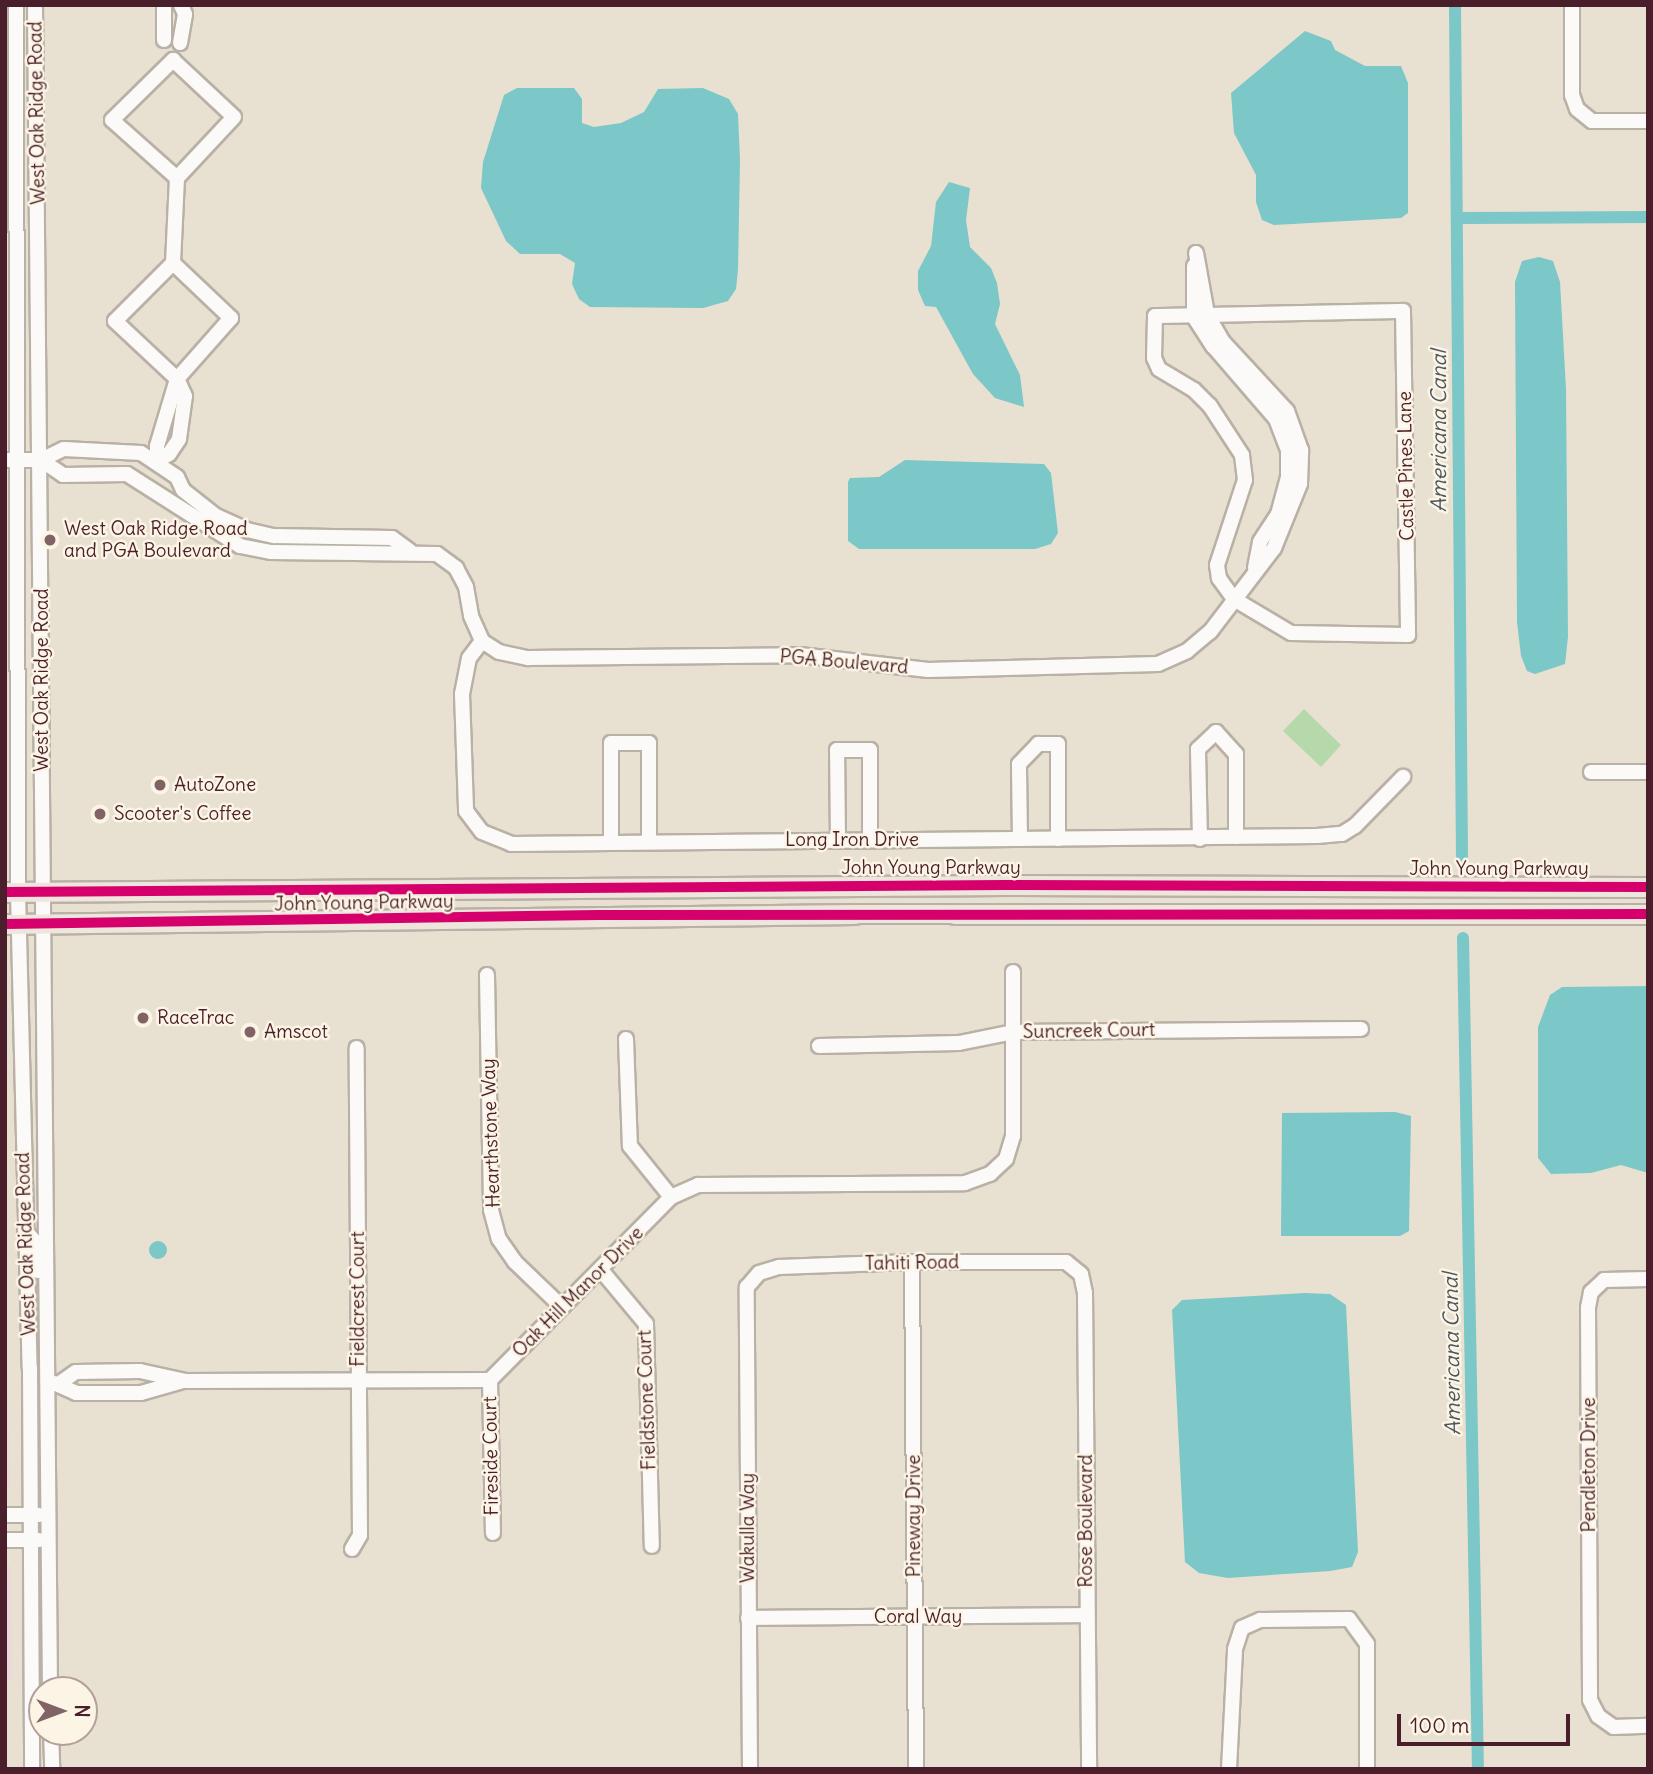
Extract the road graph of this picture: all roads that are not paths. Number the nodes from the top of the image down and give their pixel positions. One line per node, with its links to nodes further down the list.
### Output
1 (16, 5): 8 (street, West Oak Ridge Road)
2 (35, 5): 11 (street, West Oak Ridge Road)
3 (164, 5): 6 (street)
4 (181, 5): 7 (street)
5 (1572, 5): 9 (street)
6 (164, 40)
7 (180, 43)
8 (17, 77): 11 (street); 15 (street, West Oak Ridge Road)
9 (1648, 121)
10 (177, 178): 10 (street); 12 (street)
11 (39, 247): 16 (street, West Oak Ridge Road)
12 (173, 263): 14 (street); 14 (street)
13 (1201, 316): 19 (street, PGA Boulevard); 19 (street); 19 (street, Castle Pines Lane)
14 (177, 379): 17 (street)
15 (13, 460): 16 (street); 34 (street, West Oak Ridge Road)
16 (41, 460): 17 (street); 18 (street); 35 (street, West Oak Ridge Road)
17 (157, 461): 18 (street)
18 (410, 551): 20 (street)
19 (1234, 599): 20 (street, PGA Boulevard)
20 (482, 641): 31 (street, Long Iron Drive)
21 (1591, 772): 22 (street)
22 (1648, 772)
23 (1403, 777): 24 (street, Long Iron Drive)
24 (1236, 837): 27 (street, Long Iron Drive); 27 (street)
25 (1020, 839): 26 (street, Long Iron Drive); 26 (street); 29 (street, Long Iron Drive)
26 (1058, 839): 27 (street, Long Iron Drive)
27 (1200, 839)
28 (838, 840): 29 (street, Long Iron Drive); 29 (street); 30 (street, Long Iron Drive)
29 (870, 840)
30 (649, 841): 31 (street, Long Iron Drive); 31 (street)
31 (611, 842)
32 (1005, 885): 33 (highway, John Young Parkway); 35 (highway, John Young Parkway); 37 (highway)
33 (1648, 887)
34 (12, 892): 35 (highway, John Young Parkway); 39 (street, West Oak Ridge Road)
35 (44, 892): 40 (street, West Oak Ridge Road)
36 (855, 914): 37 (main road, John Young Parkway); 40 (highway, John Young Parkway)
37 (954, 914): 38 (highway, John Young Parkway)
38 (1648, 915)
39 (12, 924): 40 (highway, John Young Parkway); 49 (street, West Oak Ridge Road)
40 (44, 924): 59 (street, West Oak Ridge Road)
41 (1013, 972): 44 (street)
42 (487, 975): 55 (street, Hearthstone Way)
43 (1361, 1029): 44 (street, Suncreek Court)
44 (1013, 1032): 46 (street, Suncreek Court); 48 (street, Oak Hill Manor Drive)
45 (626, 1039): 48 (street)
46 (819, 1046)
47 (357, 1048): 56 (street, Fieldcrest Court)
48 (671, 1197): 51 (street, Oak Hill Manor Drive)
49 (25, 1230): 59 (street); 60 (street, West Oak Ridge Road)
50 (912, 1262): 52 (street, Tahiti Road); 54 (street, Tahiti Road); 70 (street, Pineway Drive)
51 (601, 1270): 55 (street, Oak Hill Manor Drive); 67 (street, Fieldstone Court)
52 (1081, 1274): 69 (street, Rose Boulevard)
53 (1648, 1279): 73 (street, Pendleton Drive)
54 (747, 1287): 71 (street, Wakulla Way)
55 (562, 1307): 57 (street, Oak Hill Manor Drive)
56 (359, 1380): 57 (street); 58 (street); 68 (street, Fieldcrest Court)
57 (490, 1380): 63 (street, Fireside Court)
58 (185, 1381): 59 (street); 59 (street)
59 (54, 1383): 61 (street, West Oak Ridge Road)
60 (29, 1515): 61 (street); 62 (street); 65 (street, West Oak Ridge Road)
61 (48, 1515): 66 (street, West Oak Ridge Road)
62 (5, 1516)
63 (493, 1533)
64 (5, 1540): 65 (street)
65 (29, 1540): 66 (street); 75 (street, West Oak Ridge Road)
66 (48, 1540): 72 (street, West Oak Ridge Road)
67 (652, 1546)
68 (352, 1549)
69 (1087, 1615): 70 (street, Coral Way); 79 (street, Rose Boulevard)
70 (914, 1617): 71 (street, Coral Way); 78 (street, Pineway Drive)
71 (748, 1618): 77 (street, Wakulla Way)
72 (51, 1676)
73 (1648, 1726)
74 (51, 1746): 76 (street)
75 (32, 1769)
76 (52, 1769)
77 (750, 1769)
78 (916, 1769)
79 (1089, 1769)
80 (1229, 1769): 81 (street)
81 (1367, 1769)

